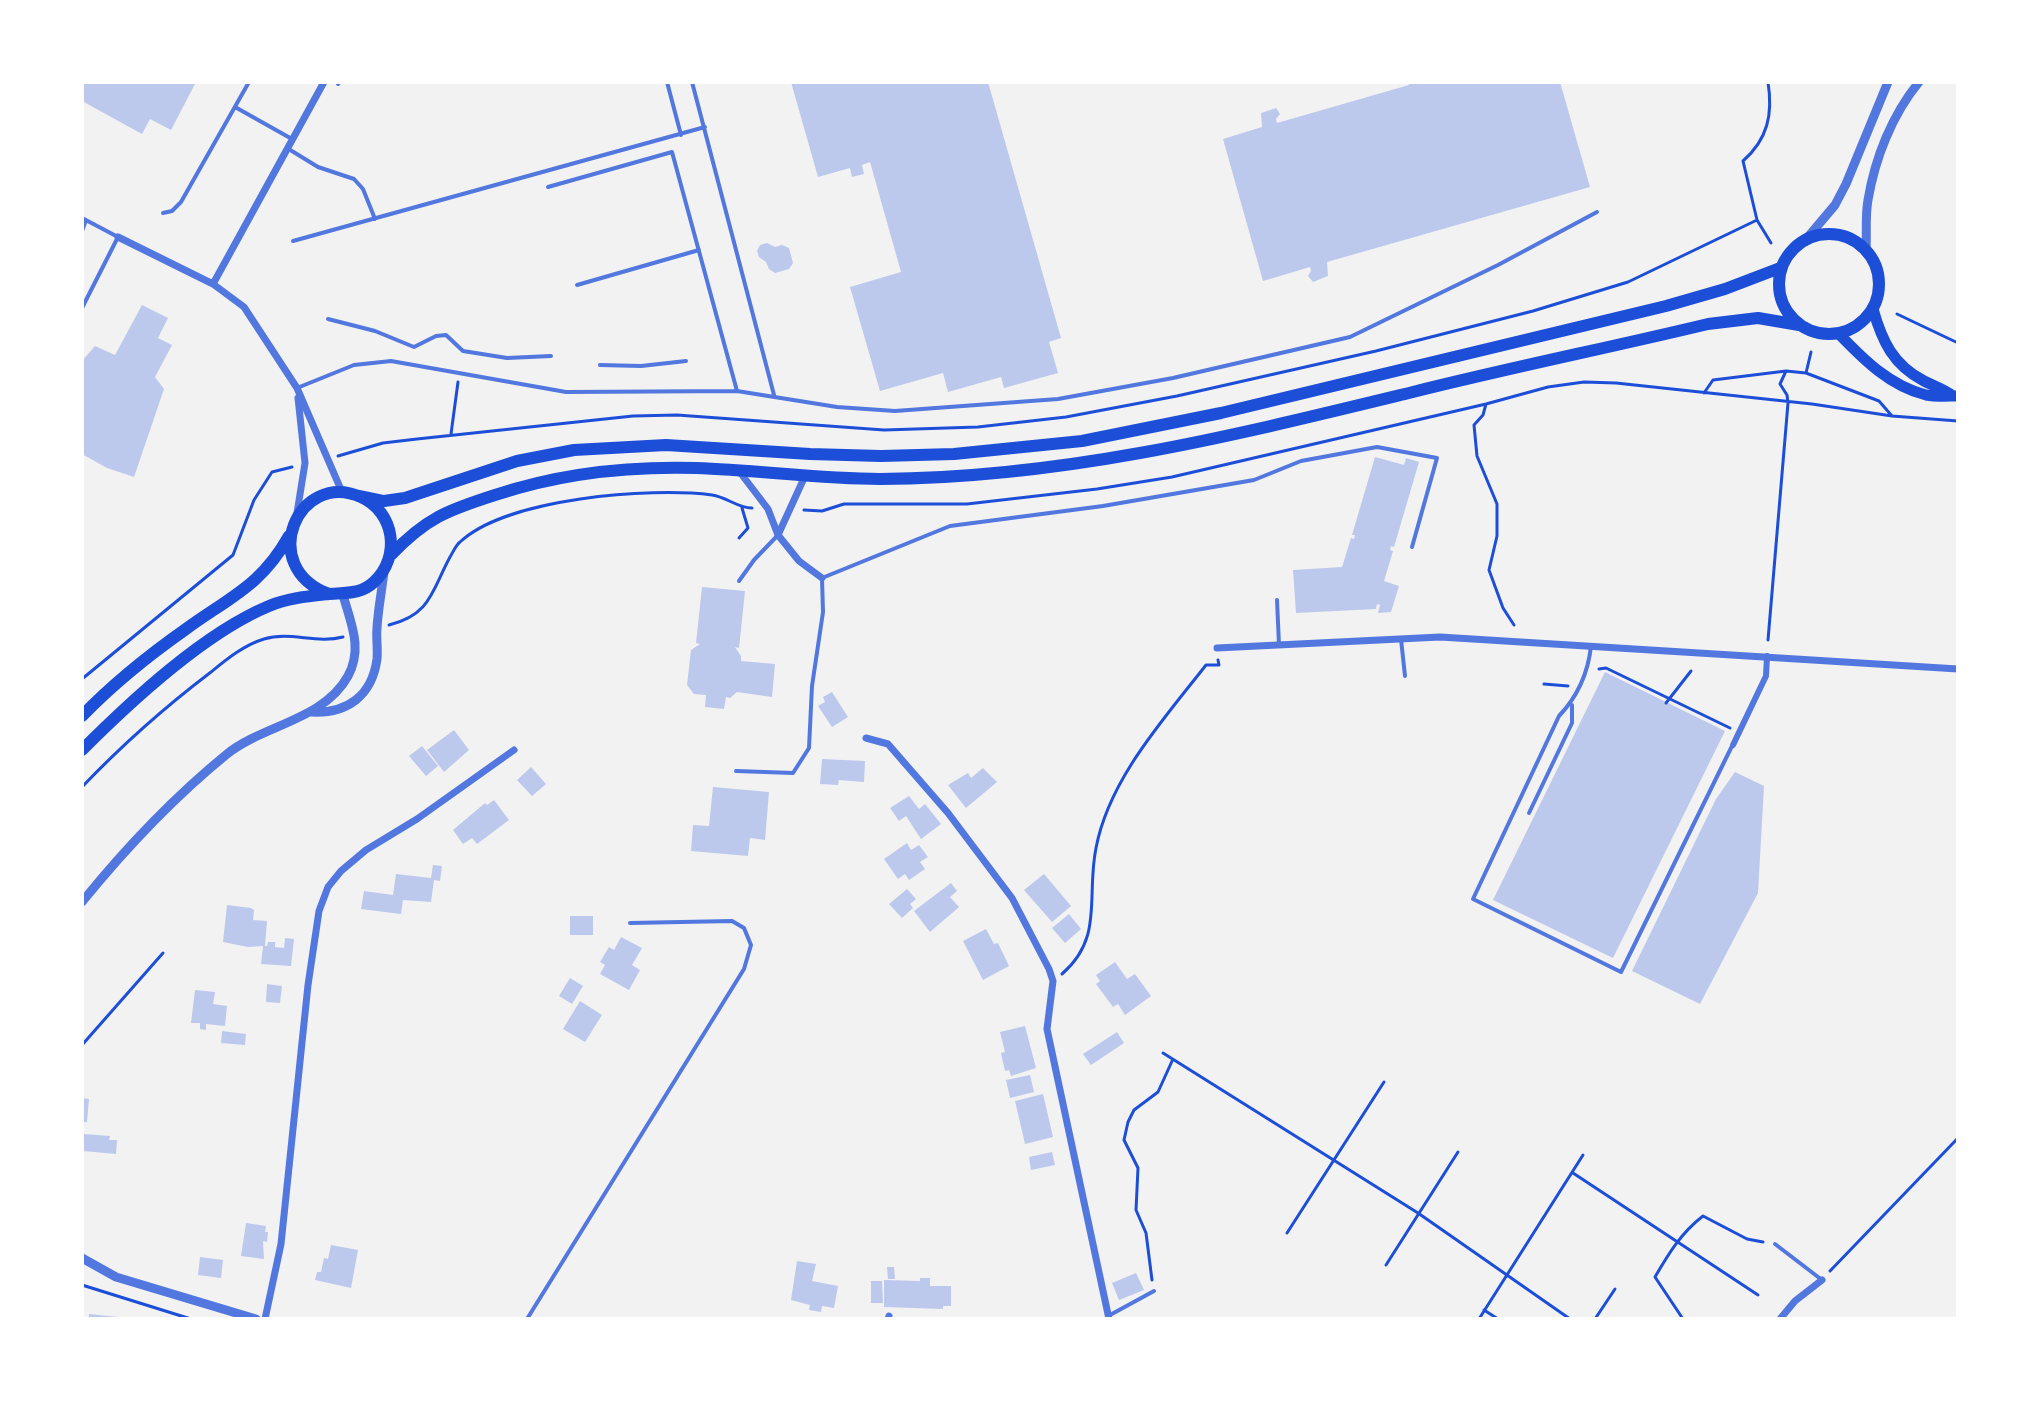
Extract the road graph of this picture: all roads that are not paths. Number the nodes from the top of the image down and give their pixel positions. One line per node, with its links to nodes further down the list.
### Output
1 (249, 82): 7 (lane)
2 (324, 82): 10 (street)
3 (667, 82): 9 (lane)
4 (692, 82): 8 (lane)
5 (1888, 82): 19 (street)
6 (1919, 82): 22 (street)
7 (235, 107): 10 (lane); 14 (lane)
8 (705, 127): 9 (lane); 36 (lane)
9 (681, 135): 16 (lane)
10 (292, 139): 11 (street)
11 (287, 148): 16 (lane); 24 (street)
12 (548, 187): 21 (lane)
13 (1597, 212): 36 (lane)
14 (163, 213)
15 (84, 219): 17 (lane); 18 (lane)
16 (375, 219): 20 (lane)
17 (82, 231)
18 (118, 237): 24 (street); 26 (lane)
19 (1808, 237): 22 (highway); 23 (highway)
20 (293, 241)
21 (699, 250): 25 (lane); 35 (lane)
22 (1866, 250): 27 (highway)
23 (1780, 268): 29 (highway); 41 (highway)
24 (213, 284): 34 (street)
25 (577, 285)
26 (82, 308)
27 (1873, 309): 30 (highway); 37 (main road)
28 (328, 319): 31 (lane)
29 (1799, 325): 30 (highway); 39 (highway)
30 (1839, 334): 37 (main road)
31 (551, 356)
32 (686, 361): 33 (lane)
33 (600, 365)
34 (297, 388): 35 (lane); 40 (street); 42 (street)
35 (737, 391): 36 (lane)
36 (774, 395)
37 (1956, 396)
38 (739, 471): 39 (highway); 44 (street); 46 (highway)
39 (805, 476): 44 (street)
40 (342, 492): 41 (highway); 42 (highway)
41 (360, 496): 46 (highway)
42 (297, 516): 43 (highway)
43 (290, 533): 50 (highway); 61 (highway)
44 (778, 535): 48 (street); 49 (lane)
45 (1412, 547): 48 (lane)
46 (391, 555): 47 (highway)
47 (384, 571): 50 (highway); 60 (street)
48 (822, 578): 66 (lane)
49 (739, 581)
50 (336, 594): 60 (street); 64 (highway)
51 (1277, 600): 53 (lane)
52 (1401, 639): 53 (street); 54 (street); 58 (lane)
53 (1279, 645): 55 (street)
54 (1591, 646): 56 (street); 59 (lane)
55 (1217, 648)
56 (1767, 656): 57 (street); 63 (street)
57 (1958, 669)
58 (1405, 676)
59 (1572, 702): 63 (lane); 67 (lane)
60 (311, 712): 68 (street)
61 (82, 716)
62 (866, 738): 74 (street)
63 (1733, 745)
64 (82, 750)
65 (514, 750): 76 (street)
66 (736, 771)
67 (1529, 813)
68 (82, 902)
69 (630, 923): 77 (lane)
70 (1775, 1244): 72 (lane)
71 (82, 1258): 75 (street)
72 (1822, 1280): 78 (street)
73 (1154, 1291): 74 (lane)
74 (1108, 1317)
75 (256, 1319)
76 (265, 1319)
77 (527, 1319)
78 (1780, 1319)

